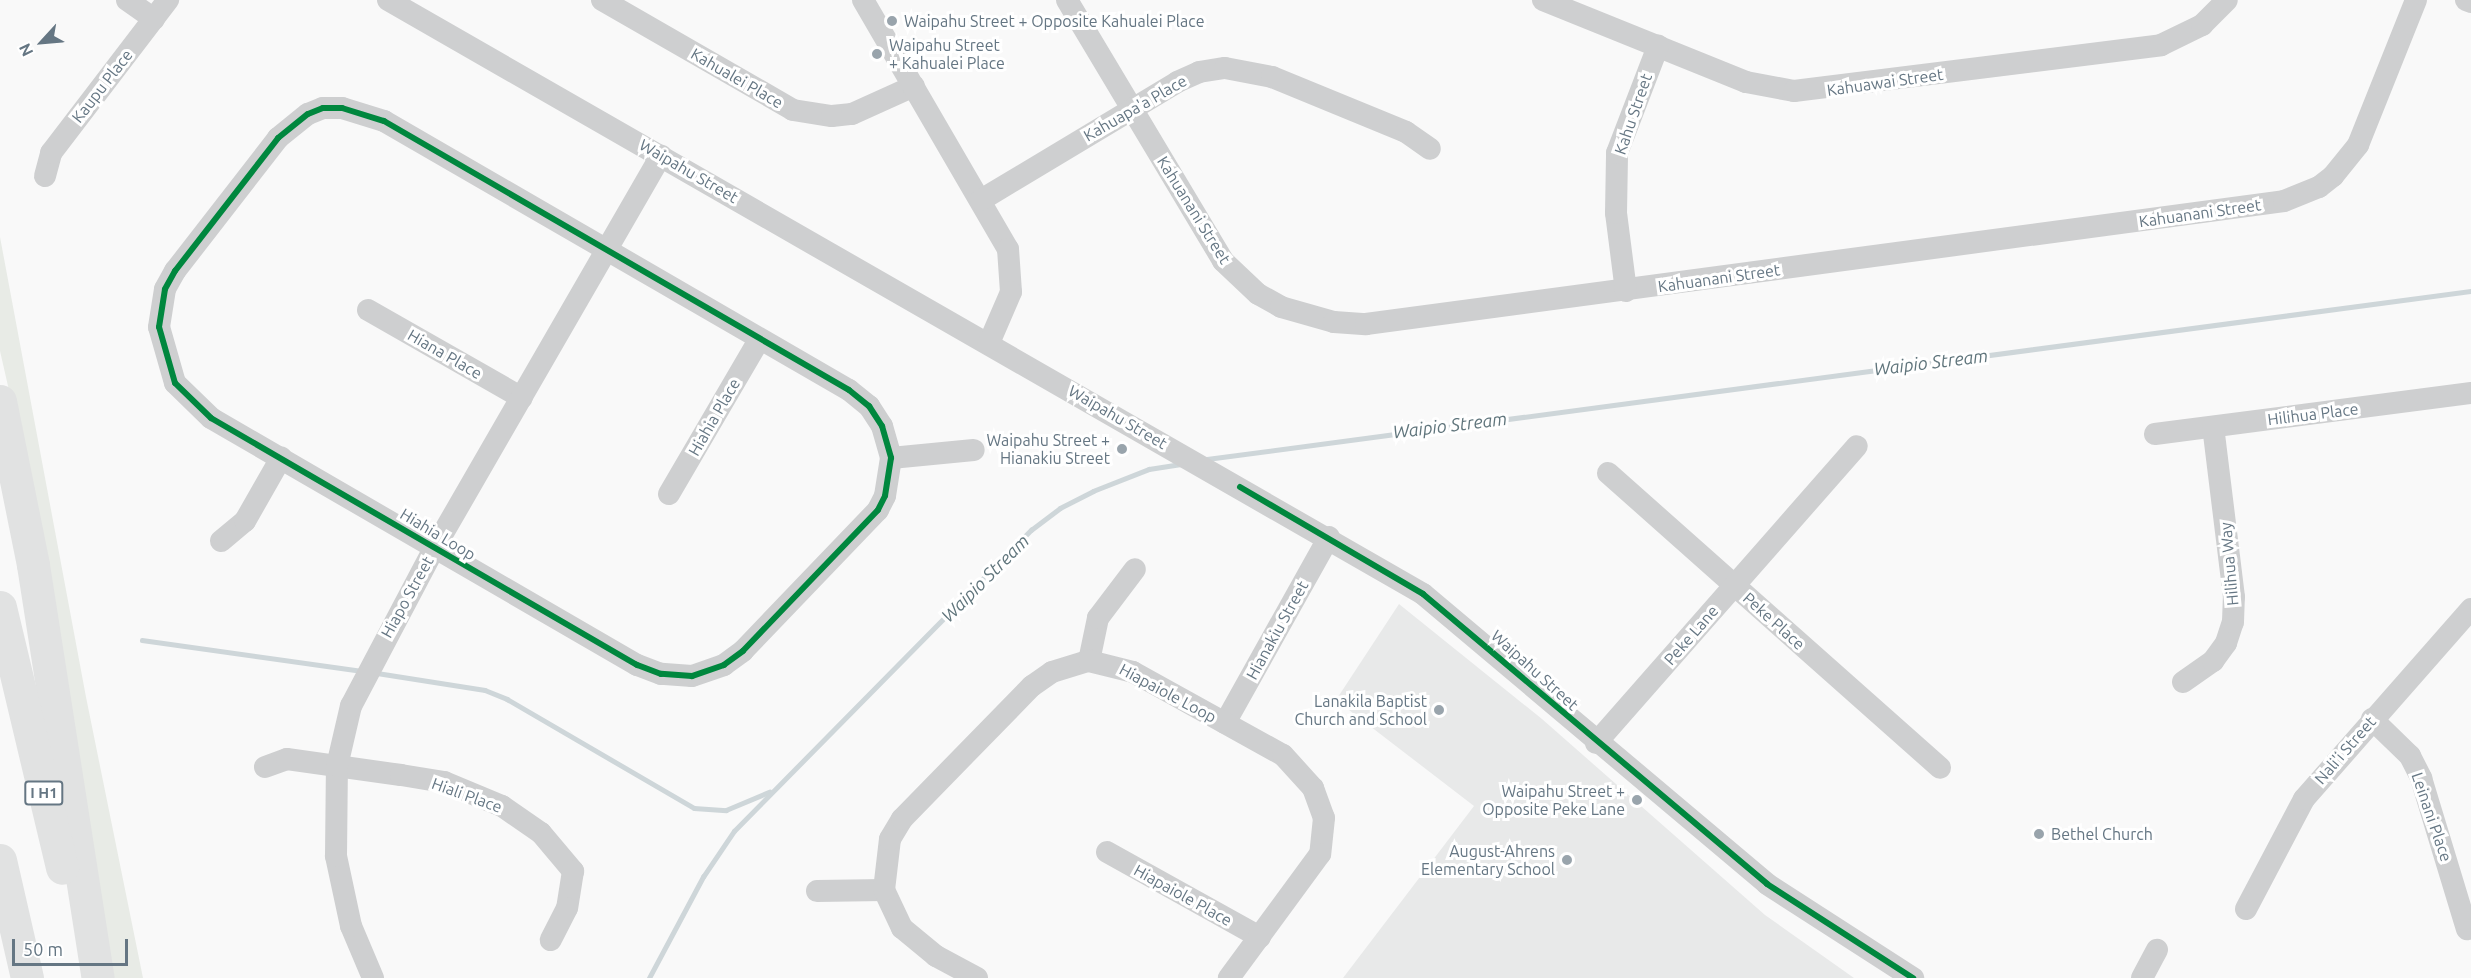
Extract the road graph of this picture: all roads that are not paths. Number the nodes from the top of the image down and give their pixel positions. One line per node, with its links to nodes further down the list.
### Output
1 (127, 0): 12 (street)
2 (168, 0): 12 (street, Kaupu Place)
3 (388, 0): 17 (street, Waipahu Street)
4 (602, 0): 14 (street, Kahualei Place)
5 (863, 0): 14 (street)
6 (1067, 0): 15 (street, Kahuanani Street)
7 (1543, 0): 13 (street, Kahuawai Street)
8 (2226, 0): 13 (street, Kahuawai Street)
9 (2416, 0): 21 (street, Kahuanani Street)
10 (2466, 0): 11 (street)
11 (2471, 2)
12 (154, 19): 18 (street, Kaupu Place)
13 (1658, 46): 21 (street, Kahu Street)
14 (914, 86): 19 (street)
15 (1132, 109): 16 (street, Kahuapa'a Place); 19 (street, Kahuapa'a Place); 21 (street, Kahuanani Street)
16 (1430, 149)
17 (661, 155): 20 (street, Hiapo Street); 24 (street, Waipahu Street)
18 (45, 176)
19 (981, 200): 24 (street)
20 (606, 250): 23 (street, Hiahia Loop); 26 (street, Hiapo Street); 32 (street, Hiahia Loop)
21 (1626, 291)
22 (368, 310): 26 (street, Hiana Place)
23 (759, 339): 33 (street, Hiahia Loop); 35 (street, Hiahia Place)
24 (989, 343): 36 (street, Waipahu Street)
25 (2471, 393): 28 (street, Hilihua Place)
26 (522, 398): 38 (street, Hiapo Street)
27 (0, 401): 64 (highway)
28 (2213, 427): 29 (street, Hilihua Place); 44 (street, Hilihua Way)
29 (2156, 434)
30 (1857, 446): 40 (street, Peke Lane)
31 (974, 450): 33 (street)
32 (281, 458): 37 (street); 38 (street, Hiahia Loop)
33 (891, 458): 38 (street, Hiahia Loop)
34 (1608, 473): 40 (street, Peke Place)
35 (669, 494)
36 (1329, 537): 46 (street, Hianakiu Street); 47 (street, Waipahu Street)
37 (221, 541)
38 (435, 547): 48 (street, Hiapo Street)
39 (1135, 569): 43 (street)
40 (1735, 585): 47 (street, Peke Lane); 50 (street, Peke Place)
41 (0, 607): 63 (highway, I H1)
42 (2471, 609): 45 (street, Nali'i Street)
43 (1089, 661): 46 (street, Hiapaiole Loop); 53 (street, Hiapaiole Loop)
44 (2183, 682)
45 (2372, 719): 56 (street, Nali'i Street); 57 (street, Leinani Place)
46 (1225, 723): 58 (street, Hiapaiole Loop)
47 (1596, 743): 68 (street, Waipahu Street)
48 (337, 766): 49 (street, Hiali Place); 59 (street, Hiali Place); 65 (street, Hiapo Street)
49 (265, 767)
50 (1940, 768)
51 (1107, 852): 58 (street, Hiapaiole Place)
52 (0, 860): 62 (highway)
53 (884, 890): 54 (street); 66 (street)
54 (817, 891)
55 (0, 900): 61 (highway)
56 (2246, 909)
57 (2467, 929)
58 (1260, 937): 67 (street, Hiapaiole Loop)
59 (551, 940)
60 (2157, 950): 69 (street)
61 (21, 978)
62 (27, 978)
63 (88, 978)
64 (99, 978)
65 (373, 978)
66 (977, 978)
67 (1229, 978)
68 (1913, 978)
69 (2142, 978)

